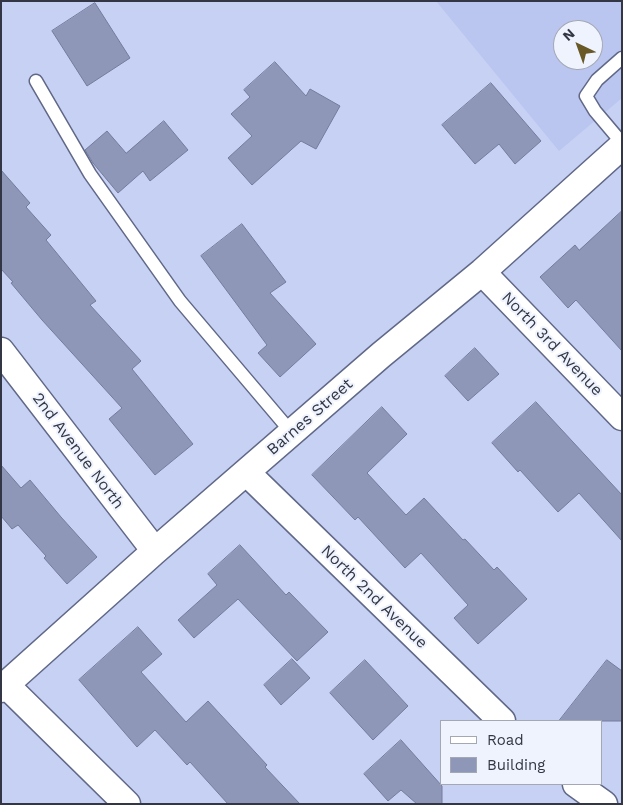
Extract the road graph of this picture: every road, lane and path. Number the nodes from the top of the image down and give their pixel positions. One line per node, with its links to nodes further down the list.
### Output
1 (622, 58): 3 (lane)
2 (36, 81): 7 (lane)
3 (622, 145): 4 (street, Barnes Street)
4 (482, 272): 6 (street, North 3rd Avenue); 7 (street, Barnes Street)
5 (1, 350): 9 (street, 2nd Avenue North)
6 (622, 417)
7 (292, 433): 8 (street, Barnes Street)
8 (246, 472): 9 (street, Barnes Street); 11 (street, North 2nd Avenue)
9 (155, 551): 10 (street, Barnes Street)
10 (4, 687): 13 (street)
11 (501, 720)
12 (577, 785): 14 (street)
13 (127, 804)
14 (604, 804)

